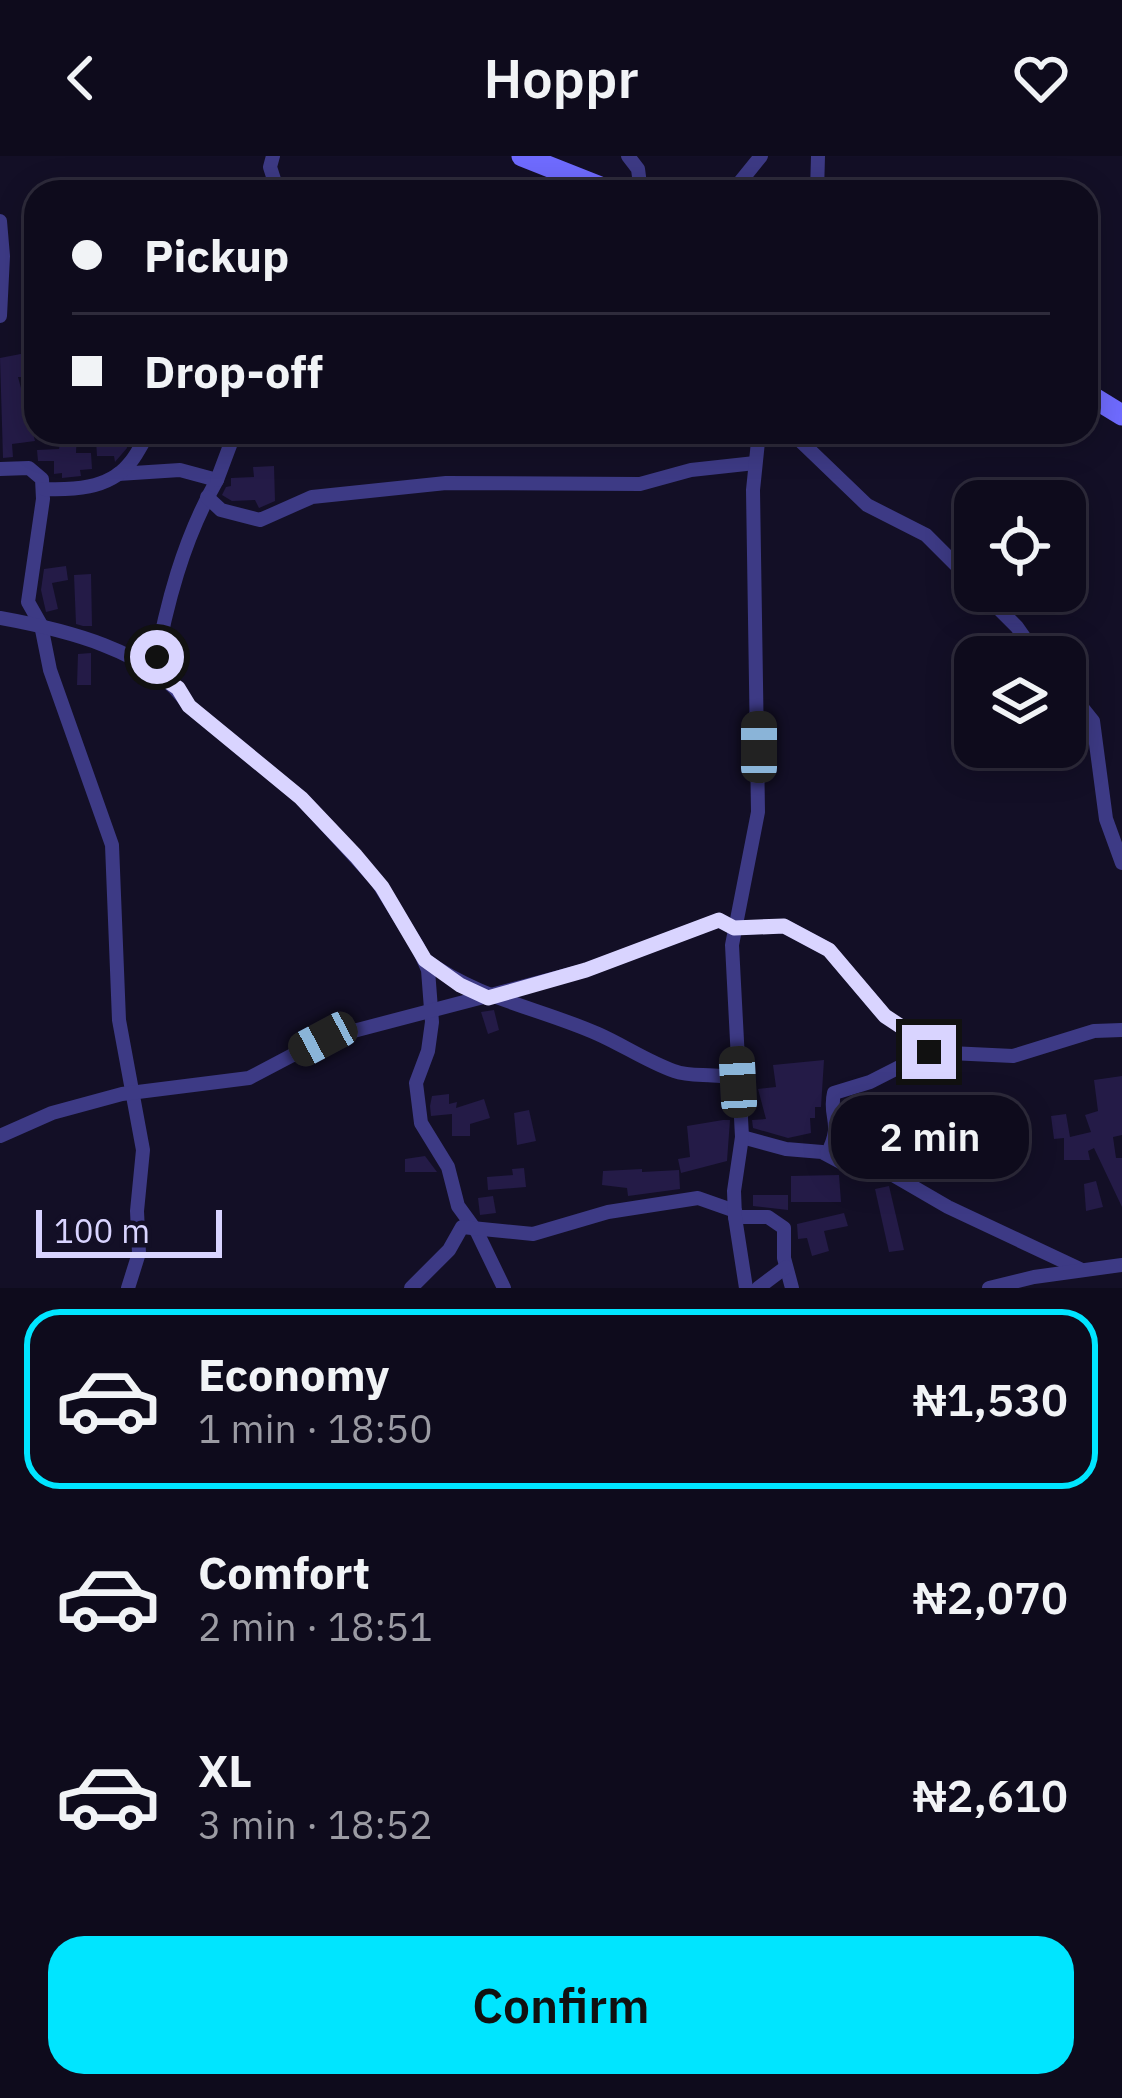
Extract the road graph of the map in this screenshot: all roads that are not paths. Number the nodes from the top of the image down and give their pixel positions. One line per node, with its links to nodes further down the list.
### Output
1 (522, 156): 3 (main road)
2 (761, 156): 4 (street)
3 (583, 180)
4 (742, 180)
5 (0, 221): 6 (street)
6 (0, 316)
7 (143, 444): 13 (street)
8 (230, 444): 14 (street)
9 (758, 444): 11 (street)
10 (803, 444): 17 (street)
11 (755, 464): 16 (street); 25 (street)
12 (2, 466): 15 (street)
13 (118, 473): 14 (street); 15 (street)
14 (217, 480): 16 (street)
15 (44, 490): 20 (street)
16 (207, 497): 22 (street)
17 (954, 563)
18 (1002, 612): 21 (street)
19 (0, 618): 20 (street)
20 (41, 626): 22 (street); 32 (street)
21 (1023, 636)
22 (154, 672): 26 (street)
23 (1086, 713): 24 (street)
24 (1122, 863)
25 (734, 928): 27 (street); 30 (street); 31 (street)
26 (425, 960): 27 (street); 28 (street)
27 (488, 998): 28 (street); 31 (street)
28 (431, 1011): 32 (street); 37 (street)
29 (1122, 1030): 30 (street)
30 (938, 1051): 35 (street)
31 (738, 1082): 34 (street)
32 (135, 1092): 33 (street); 41 (street)
33 (0, 1136)
34 (742, 1137): 35 (street); 36 (street)
35 (827, 1154): 40 (street)
36 (735, 1214): 37 (street); 39 (street); 44 (street)
37 (471, 1225): 42 (street); 43 (street)
38 (1122, 1265): 40 (street)
39 (786, 1267): 45 (street); 46 (street)
40 (1080, 1269): 47 (street)
41 (128, 1288)
42 (411, 1288)
43 (504, 1288)
44 (746, 1288)
45 (758, 1288)
46 (792, 1288)
47 (988, 1288)

